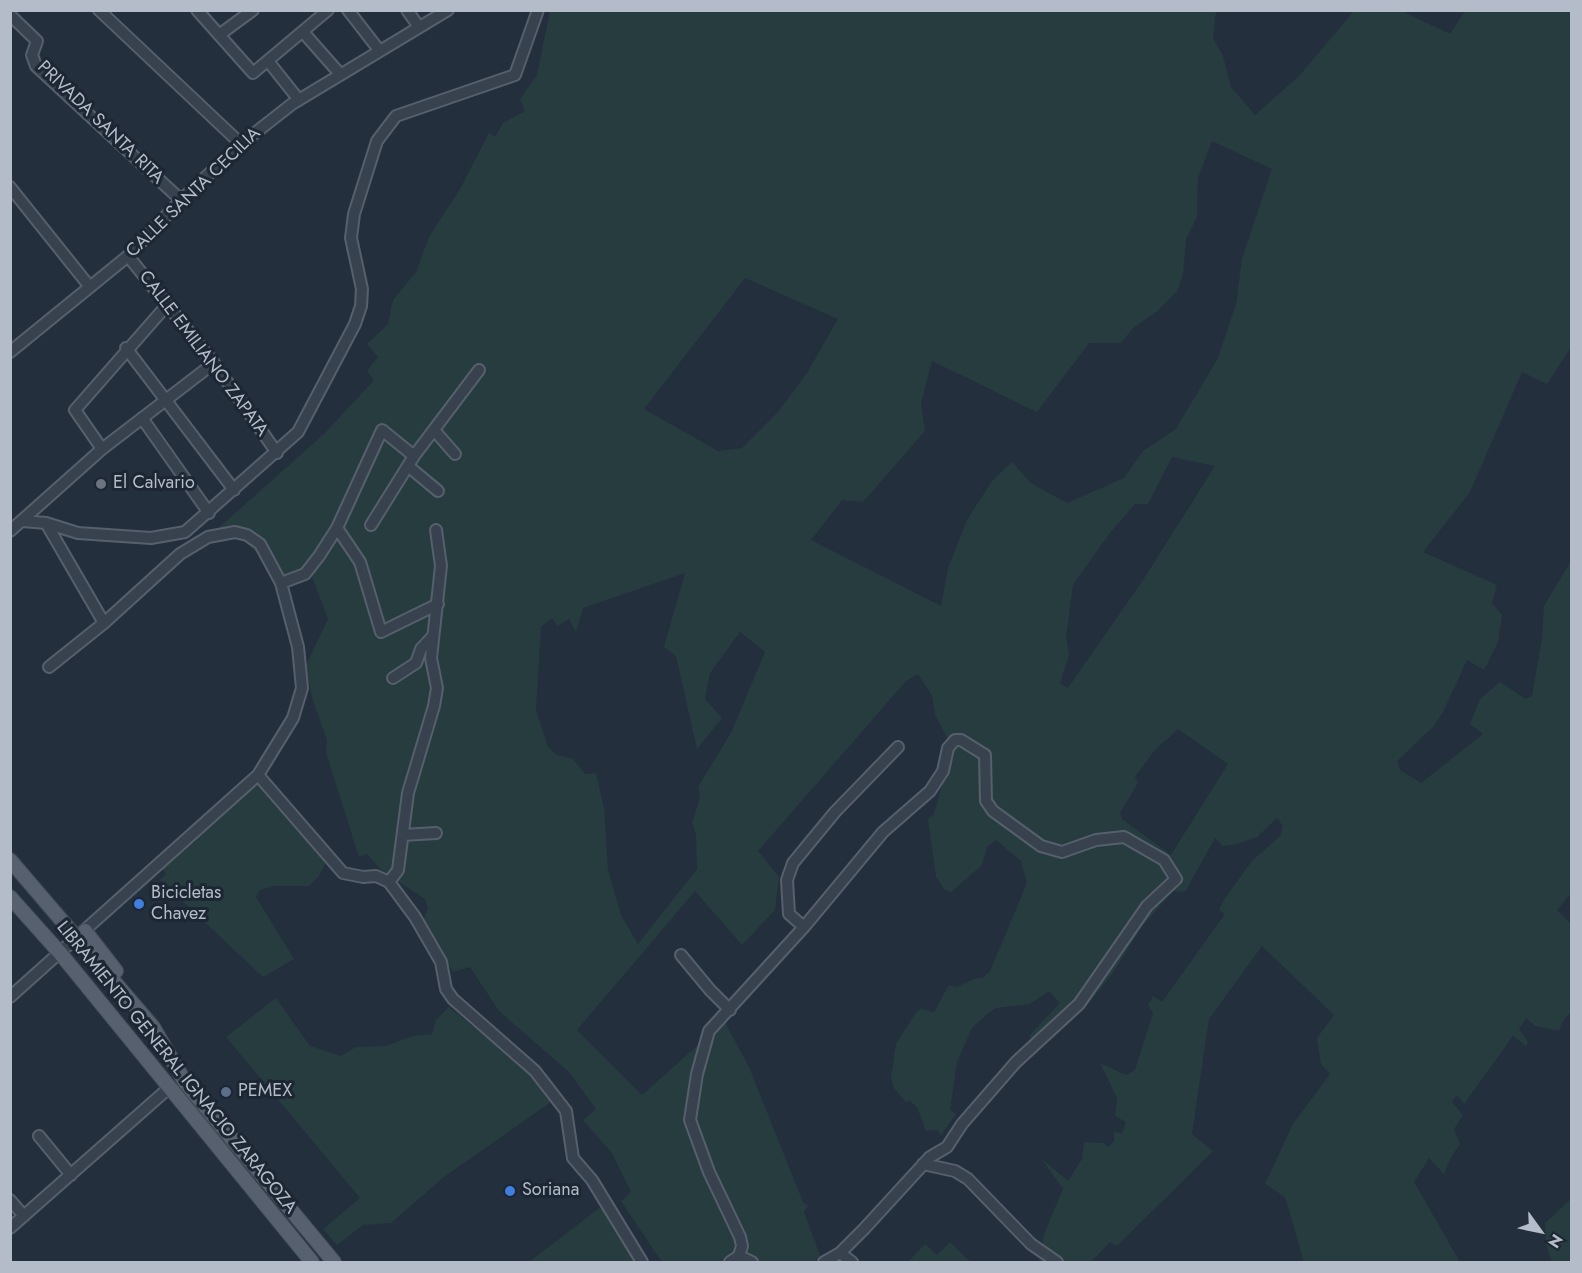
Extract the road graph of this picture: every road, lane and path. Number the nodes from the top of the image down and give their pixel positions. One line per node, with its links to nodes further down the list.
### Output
1 (99, 10): 17 (street)
2 (197, 10): 12 (street)
3 (252, 10): 12 (street)
4 (328, 10): 11 (street)
5 (348, 10): 13 (street)
6 (407, 10): 10 (street)
7 (448, 10): 10 (street, CALLE SANTA CECILIA)
8 (538, 10): 31 (street)
9 (10, 15): 19 (street, PRIVADA SANTA RITA)
10 (419, 27): 13 (street, CALLE SANTA CECILIA)
11 (303, 32): 14 (street); 15 (street)
12 (219, 35): 14 (street)
13 (379, 50): 15 (street, CALLE SANTA CECILIA)
14 (268, 61): 16 (street)
15 (340, 74): 16 (street, CALLE SANTA CECILIA)
16 (299, 100): 17 (street, CALLE SANTA CECILIA)
17 (241, 144): 19 (street, CALLE SANTA CECILIA)
18 (10, 187): 21 (street)
19 (181, 200): 20 (street, CALLE SANTA CECILIA)
20 (128, 256): 21 (street, CALLE SANTA CECILIA); 22 (street, CALLE EMILIANO ZAPATA)
21 (90, 287): 24 (street, CALLE SANTA CECILIA)
22 (167, 305): 23 (street); 25 (street, CALLE EMILIANO ZAPATA)
23 (126, 348): 27 (street); 30 (street)
24 (10, 352)
25 (214, 363): 27 (street); 31 (street, CALLE EMILIANO ZAPATA)
26 (479, 370): 29 (street)
27 (166, 398): 28 (street); 34 (street)
28 (142, 418): 30 (street); 36 (street)
29 (434, 429): 32 (street); 33 (street)
30 (102, 449): 37 (street)
31 (277, 453): 34 (street)
32 (455, 454)
33 (411, 461): 35 (street); 39 (street); 40 (street)
34 (234, 490): 36 (street)
35 (438, 491)
36 (209, 513): 43 (street)
37 (23, 521): 38 (street); 42 (street)
38 (46, 523): 43 (street); 47 (street)
39 (371, 525)
40 (337, 528): 45 (street); 46 (street)
41 (436, 530): 46 (street)
42 (10, 531)
43 (169, 537): 44 (street)
44 (180, 554): 45 (street); 47 (street)
45 (281, 583): 52 (street)
46 (438, 604): 48 (street)
47 (104, 623): 49 (street)
48 (433, 636): 50 (street); 54 (street)
49 (49, 667)
50 (393, 678)
51 (897, 747): 58 (street)
52 (258, 776): 56 (street); 59 (street)
53 (436, 833): 54 (street)
54 (403, 835): 56 (street)
55 (10, 860): 59 (main road, LIBRAMIENTO GENERAL IGNACIO ZARAGOZA)
56 (389, 882): 75 (street)
57 (10, 897): 60 (main road, LIBRAMIENTO GENERAL IGNACIO ZARAGOZA)
58 (804, 927): 63 (street); 66 (street)
59 (81, 935): 60 (street); 74 (main road, LIBRAMIENTO GENERAL IGNACIO ZARAGOZA)
60 (58, 955): 62 (street); 64 (main road, LIBRAMIENTO GENERAL IGNACIO ZARAGOZA)
61 (681, 955): 63 (street)
62 (10, 997)
63 (730, 1010): 72 (street)
64 (170, 1087): 67 (street); 73 (main road, LIBRAMIENTO GENERAL IGNACIO ZARAGOZA)
65 (39, 1136): 67 (street)
66 (923, 1164): 71 (street); 79 (street)
67 (71, 1175): 69 (street)
68 (10, 1200): 69 (street)
69 (24, 1216): 70 (street)
70 (10, 1228)
71 (840, 1253): 77 (street); 78 (street)
72 (734, 1259): 76 (street)
73 (312, 1263)
74 (334, 1263)
75 (642, 1263)
76 (752, 1263)
77 (824, 1263)
78 (852, 1263)
79 (1057, 1263)

